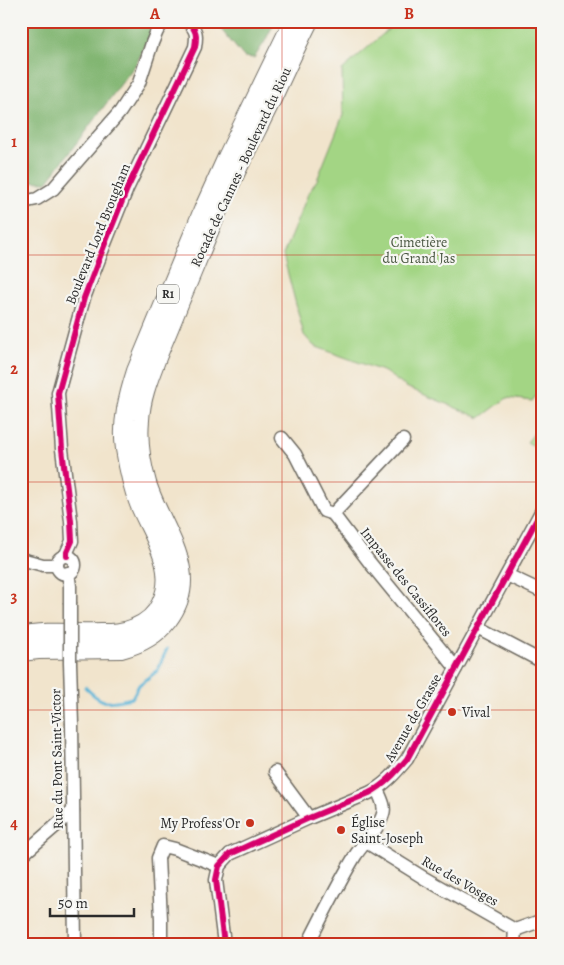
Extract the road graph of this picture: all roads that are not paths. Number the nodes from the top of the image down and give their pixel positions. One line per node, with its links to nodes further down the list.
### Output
1 (164, 21): 5 (street)
2 (188, 21): 11 (street, Boulevard Lord Brougham)
3 (293, 21): 16 (highway, Rocade de Cannes - Boulevard du Riou / R1)
4 (310, 21): 17 (highway, Rocade de Cannes - Boulevard du Riou / R1)
5 (22, 202)
6 (282, 438): 9 (street, Impasse des Cassiflores)
7 (403, 440): 9 (street)
8 (543, 508): 13 (street, Avenue de Grasse)
9 (333, 514): 19 (street, Impasse des Cassiflores)
10 (21, 559): 11 (street)
11 (62, 560): 12 (street, Boulevard Lord Brougham)
12 (68, 574): 22 (street, Rue du Pont Saint-Victor, bridge)
13 (507, 575): 14 (street); 15 (street, Avenue de Grasse)
14 (543, 592)
15 (478, 628): 18 (street); 19 (street, Avenue de Grasse)
16 (21, 636)
17 (21, 652)
18 (543, 662)
19 (456, 668): 21 (street, Avenue de Grasse)
20 (275, 772): 23 (street)
21 (377, 789): 23 (street, Avenue de Grasse); 24 (street)
22 (73, 811): 25 (street); 29 (street, Rue du Pont Saint-Victor)
23 (309, 818): 26 (street, Avenue de Grasse)
24 (366, 842): 28 (street, Rue des Vosges); 32 (street)
25 (21, 856)
26 (219, 866): 30 (street); 31 (street)
27 (543, 920): 28 (street)
28 (515, 930): 33 (street)
29 (75, 944)
30 (161, 944)
31 (224, 944)
32 (308, 944)
33 (514, 944)

